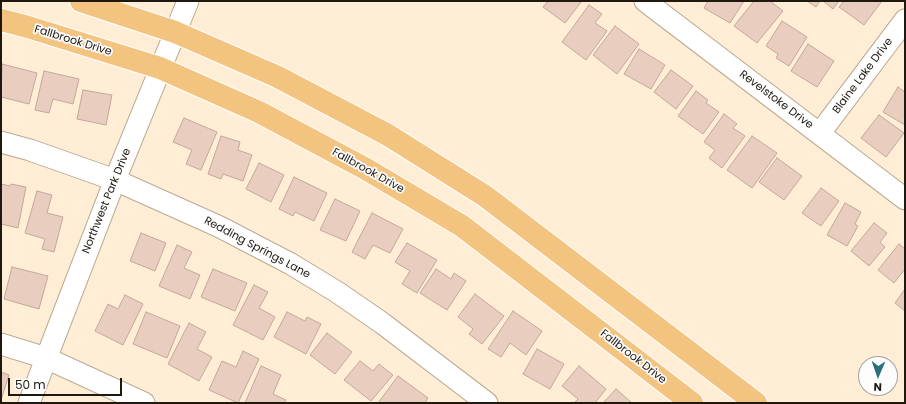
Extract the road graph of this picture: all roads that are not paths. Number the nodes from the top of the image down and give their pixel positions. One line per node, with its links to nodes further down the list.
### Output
1 (81, 1): 6 (main road)
2 (188, 1): 6 (street, Northwest Park Drive)
3 (646, 1): 8 (street, Revelstoke Drive)
4 (1, 20): 7 (main road, Fallbrook Drive)
5 (905, 20): 8 (street, Blaine Lake Drive)
6 (175, 32): 7 (street, Northwest Park Drive); 18 (main road)
7 (160, 68): 10 (street, Northwest Park Drive); 17 (main road, Fallbrook Drive)
8 (820, 133): 11 (street, Revelstoke Drive)
9 (1, 142): 10 (street, Redding Springs Lane)
10 (115, 180): 13 (street, Northwest Park Drive); 16 (street, Redding Springs Lane)
11 (905, 199)
12 (1, 344): 13 (street)
13 (46, 358): 14 (street, Northwest Park Drive); 15 (street)
14 (29, 403)
15 (144, 403)
16 (487, 403)
17 (692, 403)
18 (756, 403)

